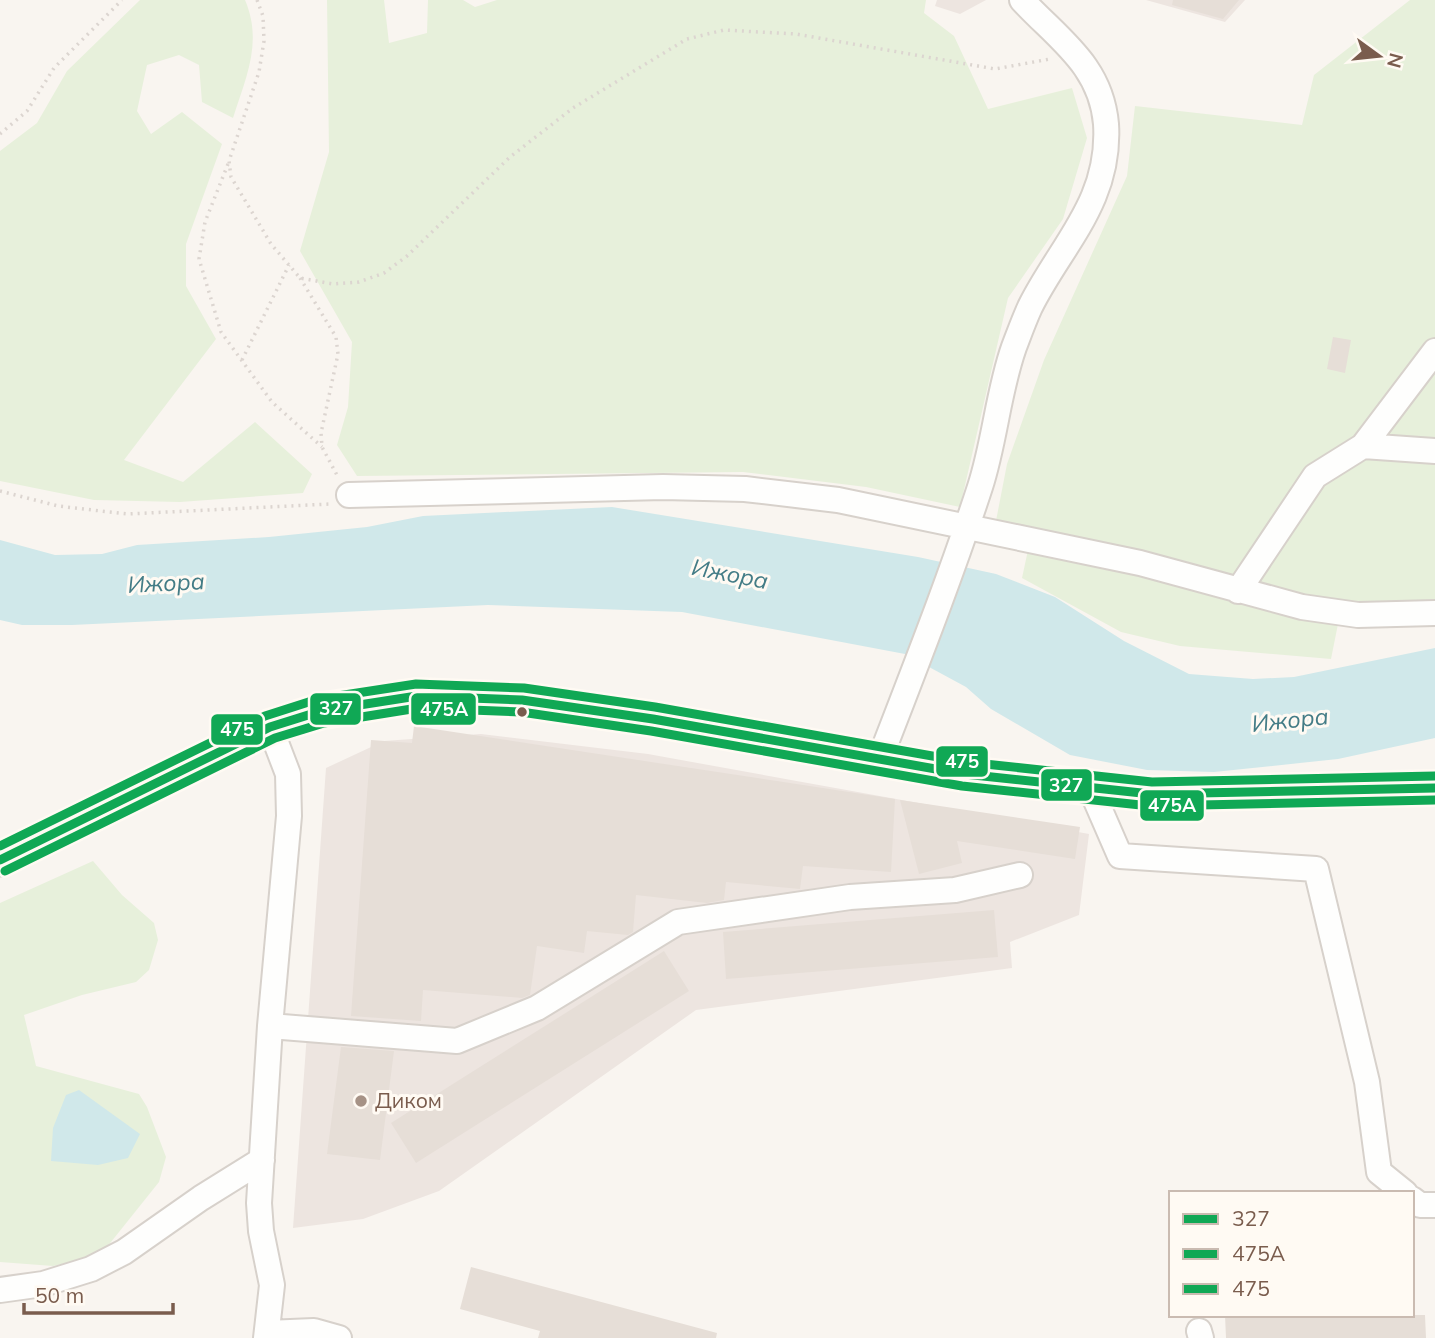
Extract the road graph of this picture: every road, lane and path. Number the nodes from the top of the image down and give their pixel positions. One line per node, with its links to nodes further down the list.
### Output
1 (122, 0): 5 (path)
2 (257, 0): 6 (path)
3 (1022, 0): 4 (street)
4 (1076, 50): 8 (path); 16 (street)
5 (0, 134)
6 (229, 161): 7 (path); 10 (path)
7 (289, 265): 8 (path); 10 (path)
8 (300, 278): 12 (path)
9 (1435, 351): 11 (street)
10 (242, 360): 12 (path)
11 (1363, 446): 13 (street); 17 (street)
12 (322, 447): 15 (path)
13 (1435, 452)
14 (0, 491): 15 (path)
15 (349, 495): 16 (street)
16 (965, 529): 17 (street); 20 (street)
17 (1238, 591): 18 (street)
18 (1435, 613)
19 (270, 727): 20 (main road); 23 (main road); 25 (street)
20 (879, 761): 21 (main road)
21 (1090, 787): 22 (main road); 27 (street)
22 (1435, 788)
23 (0, 860)
24 (1020, 876): 25 (street)
25 (270, 1026): 26 (street)
26 (262, 1160): 30 (street); 31 (street)
27 (1403, 1191)
28 (1414, 1200): 29 (street)
29 (1435, 1205)
30 (0, 1290)
31 (267, 1336): 32 (street)
32 (339, 1338)

